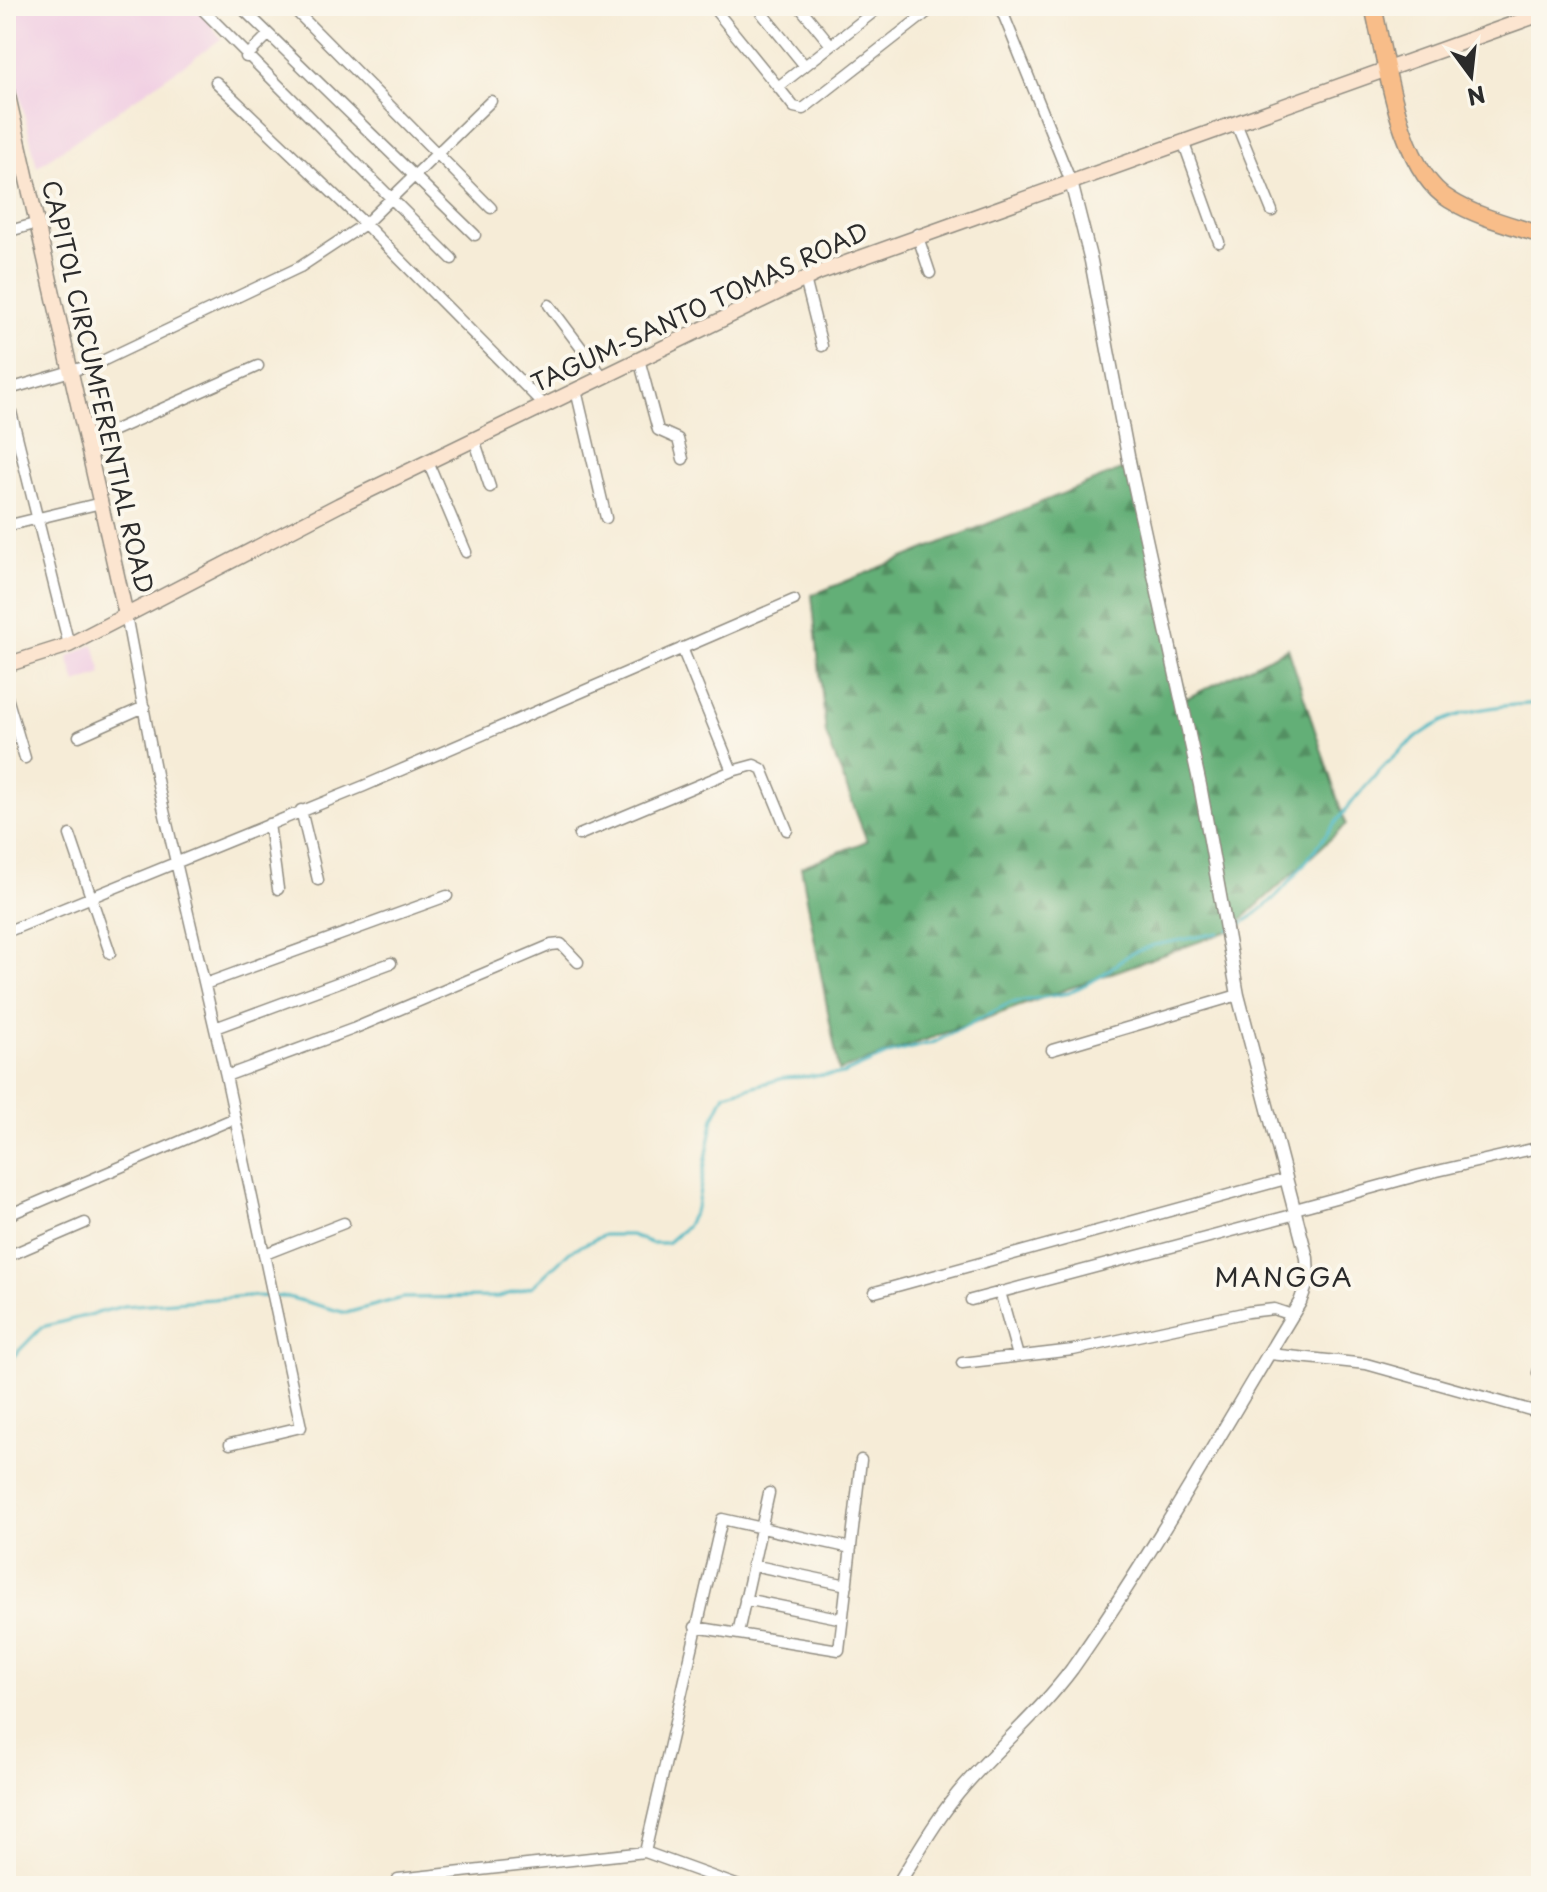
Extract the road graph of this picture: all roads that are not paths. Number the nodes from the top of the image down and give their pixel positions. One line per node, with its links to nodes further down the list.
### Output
1 (199, 6): 14 (street)
2 (291, 6): 23 (street)
3 (712, 6): 19 (street)
4 (756, 6): 15 (street)
5 (799, 6): 13 (street)
6 (881, 6): 13 (street)
7 (935, 6): 19 (street)
8 (1000, 6): 25 (street)
9 (1373, 6): 16 (main road)
10 (244, 10): 12 (street)
11 (1541, 14): 16 (main road, TAGUM-SANTO TOMAS ROAD)
12 (268, 35): 14 (street); 24 (street)
13 (831, 45): 15 (street)
14 (246, 57): 26 (street)
15 (805, 66): 19 (street)
16 (1388, 69): 21 (main road, TAGUM-SANTO TOMAS ROAD); 34 (main road)
17 (216, 82): 30 (street)
18 (6, 87): 29 (main road, CAPITOL CIRCUMFERENTIAL ROAD)
19 (778, 87)
20 (491, 101): 23 (street)
21 (1236, 123): 22 (main road, TAGUM-SANTO TOMAS ROAD); 28 (street)
22 (1183, 141): 25 (main road, TAGUM-SANTO TOMAS ROAD); 35 (street)
23 (438, 154): 24 (street); 27 (street)
24 (415, 176): 26 (street); 33 (street)
25 (1071, 182): 32 (main road, TAGUM-SANTO TOMAS ROAD); 83 (street)
26 (391, 199): 30 (street); 36 (street)
27 (491, 208)
28 (1272, 211)
29 (38, 223): 31 (street); 43 (main road, CAPITOL CIRCUMFERENTIAL ROAD)
30 (365, 224): 43 (street); 47 (street)
31 (6, 232)
32 (917, 234): 37 (street); 38 (main road, TAGUM-SANTO TOMAS ROAD)
33 (475, 235)
34 (1541, 235)
35 (1219, 242)
36 (452, 259)
37 (930, 273)
38 (805, 279): 40 (street); 41 (main road, TAGUM-SANTO TOMAS ROAD)
39 (549, 305): 44 (street)
40 (822, 346)
41 (639, 359): 44 (main road, TAGUM-SANTO TOMAS ROAD); 50 (street)
42 (258, 366): 49 (street)
43 (73, 373): 46 (street); 49 (main road, CAPITOL CIRCUMFERENTIAL ROAD)
44 (603, 377): 45 (main road, TAGUM-SANTO TOMAS ROAD)
45 (576, 390): 47 (main road, TAGUM-SANTO TOMAS ROAD); 55 (street)
46 (6, 391): 54 (street)
47 (544, 405): 48 (main road, TAGUM-SANTO TOMAS ROAD)
48 (474, 439): 51 (main road, TAGUM-SANTO TOMAS ROAD); 52 (street)
49 (88, 442): 53 (main road, CAPITOL CIRCUMFERENTIAL ROAD)
50 (683, 459)
51 (428, 462): 57 (street); 59 (main road, TAGUM-SANTO TOMAS ROAD)
52 (490, 487)
53 (101, 503): 54 (street); 59 (main road, CAPITOL CIRCUMFERENTIAL ROAD)
54 (37, 518): 56 (street); 60 (street)
55 (606, 518)
56 (6, 526)
57 (466, 552)
58 (794, 600): 61 (street)
59 (126, 615): 60 (main road, CAPITOL CIRCUMFERENTIAL ROAD); 64 (street)
60 (69, 645): 62 (main road, CAPITOL CIRCUMFERENTIAL ROAD)
61 (682, 648): 67 (street); 68 (street)
62 (6, 665)
63 (6, 694): 66 (street)
64 (144, 707): 65 (street); 73 (street)
65 (79, 736)
66 (25, 758)
67 (732, 771): 70 (street); 72 (street)
68 (301, 810): 69 (street); 74 (street)
69 (269, 824): 73 (street); 75 (street)
70 (787, 830)
71 (70, 835): 77 (street)
72 (579, 835)
73 (177, 859): 77 (street); 82 (street)
74 (318, 880)
75 (278, 889)
76 (447, 896): 82 (street)
77 (89, 897): 78 (street); 79 (street)
78 (6, 932)
79 (110, 953)
80 (578, 962): 86 (street)
81 (391, 963): 84 (street)
82 (205, 984): 84 (street)
83 (1238, 995): 85 (street); 89 (street)
84 (215, 1028): 86 (street)
85 (1052, 1050)
86 (226, 1076): 87 (street)
87 (235, 1118): 91 (street); 94 (street)
88 (1541, 1147): 90 (street)
89 (1286, 1179): 90 (street); 96 (street)
90 (1295, 1212): 97 (street); 99 (street)
91 (6, 1216)
92 (85, 1223): 95 (street)
93 (344, 1223): 94 (street)
94 (265, 1254): 106 (street)
95 (6, 1257)
96 (875, 1292)
97 (1000, 1292): 98 (street); 101 (street)
98 (971, 1300)
99 (1292, 1315): 100 (street); 101 (street)
100 (1270, 1354): 105 (street); 120 (street)
101 (1018, 1356): 103 (street)
102 (1541, 1362): 104 (street)
103 (962, 1363)
104 (1541, 1379)
105 (1541, 1413)
106 (230, 1444)
107 (861, 1460): 110 (street)
108 (769, 1493): 109 (street)
109 (760, 1528): 110 (street); 111 (street); 115 (street)
110 (851, 1548): 112 (street)
111 (752, 1565): 112 (street); 113 (street)
112 (847, 1585): 114 (street)
113 (745, 1599): 114 (street); 116 (street)
114 (843, 1619): 116 (street)
115 (695, 1627): 116 (street); 117 (street)
116 (738, 1633)
117 (645, 1852): 118 (street); 119 (street)
118 (398, 1879)
119 (739, 1886)
120 (897, 1886)

